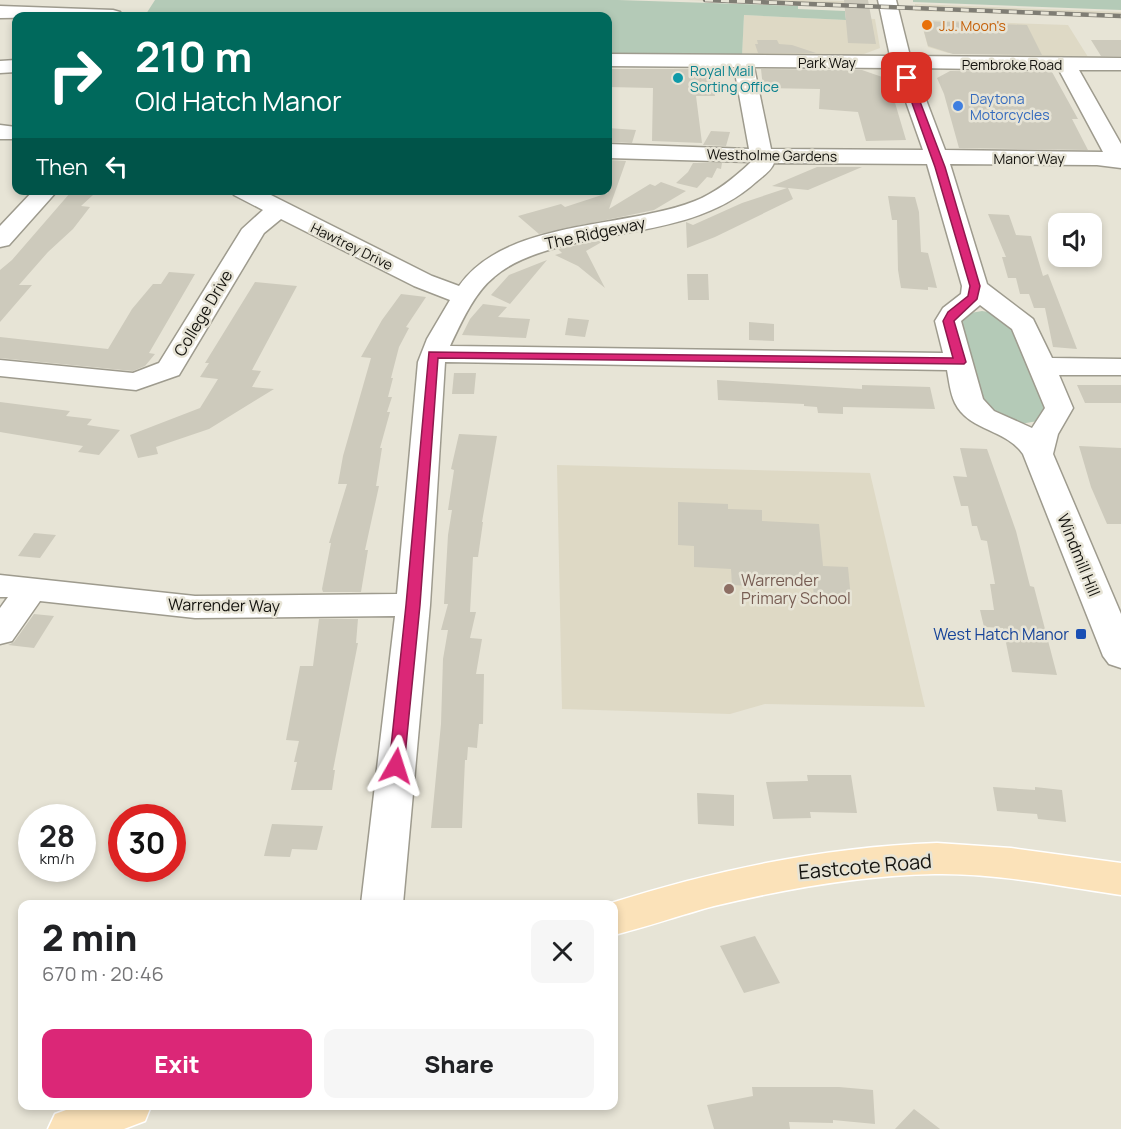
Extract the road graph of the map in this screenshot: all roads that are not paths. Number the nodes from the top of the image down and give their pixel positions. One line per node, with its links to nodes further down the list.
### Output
1 (887, 0): 4 (street)
2 (612, 60): 3 (street, Park Way)
3 (743, 62): 4 (street, Park Way); 8 (street)
4 (902, 63): 5 (street, Pembroke Road); 9 (street)
5 (1066, 64): 6 (street, Pembroke Road); 10 (street)
6 (1121, 64)
7 (612, 151): 8 (street, Westholme Gardens)
8 (762, 156): 9 (street, Westholme Gardens); 16 (street, The Ridgeway)
9 (937, 157): 10 (street, Manor Way); 15 (street)
10 (1118, 161)
11 (42, 195): 14 (street)
12 (251, 195): 13 (street, Hawtrey Drive)
13 (278, 210): 16 (street, Hawtrey Drive); 21 (street, College Drive)
14 (0, 240)
15 (975, 286): 18 (street, Windmill Hill); 19 (street)
16 (465, 297): 17 (street, The Ridgeway)
17 (433, 354): 18 (street); 24 (street, The Ridgeway)
18 (960, 362): 22 (street, Windmill Hill)
19 (1041, 366): 20 (street); 22 (street)
20 (1121, 367)
21 (0, 368)
22 (1038, 454): 26 (street, Windmill Hill)
23 (16, 587): 24 (street, Warrender Way); 25 (street)
24 (413, 605): 28 (street, The Ridgeway)
25 (0, 633)
26 (1121, 656)
27 (1121, 879): 29 (main road, Eastcote Road)
28 (382, 900)
29 (618, 918)
30 (119, 1110): 31 (main road)
31 (72, 1129)

